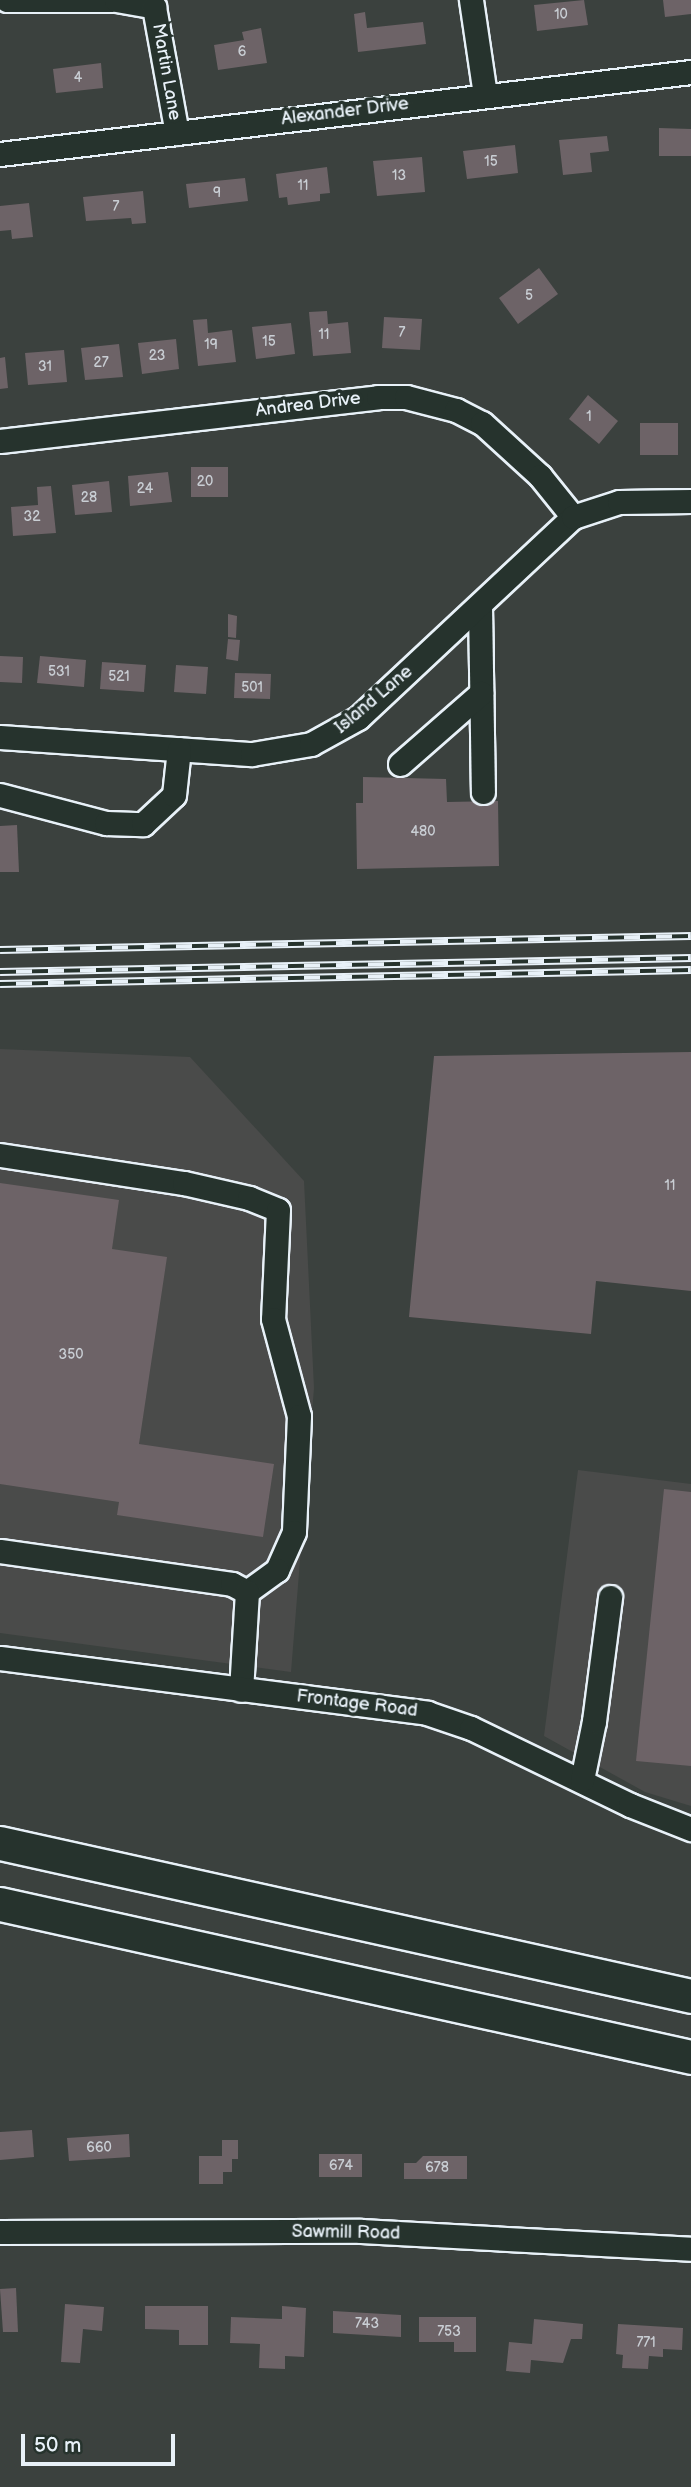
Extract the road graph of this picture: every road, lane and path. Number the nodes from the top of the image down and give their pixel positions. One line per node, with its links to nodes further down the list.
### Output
1 (7, 0): 2 (street)
2 (110, 0)
3 (116, 0): 7 (street, Martin Lane)
4 (471, 0): 6 (street)
5 (691, 72): 6 (street, Alexander Drive)
6 (485, 95): 7 (street, Alexander Drive)
7 (177, 133): 8 (street, Alexander Drive)
8 (0, 154)
9 (0, 441): 11 (street, Andrea Drive)
10 (691, 501): 11 (street, Island Lane)
11 (573, 517): 12 (street, Island Lane)
12 (480, 606): 13 (street); 15 (street, Island Lane)
13 (481, 693): 16 (street); 17 (street)
14 (0, 737): 15 (street, Island Lane)
15 (179, 749): 18 (street)
16 (400, 764)
17 (483, 792)
18 (0, 795)
19 (0, 1155): 21 (street)
20 (0, 1551): 21 (street)
21 (247, 1592): 24 (street)
22 (610, 1597): 25 (street)
23 (0, 1658): 24 (street, Frontage Road)
24 (241, 1690): 25 (street, Frontage Road)
25 (582, 1780): 26 (street, Frontage Road)
26 (691, 1829)
27 (0, 1843): 29 (highway)
28 (0, 1904): 30 (highway)
29 (691, 1996)
30 (691, 2057)
31 (0, 2232): 32 (street, Sawmill Road)
32 (691, 2249)

